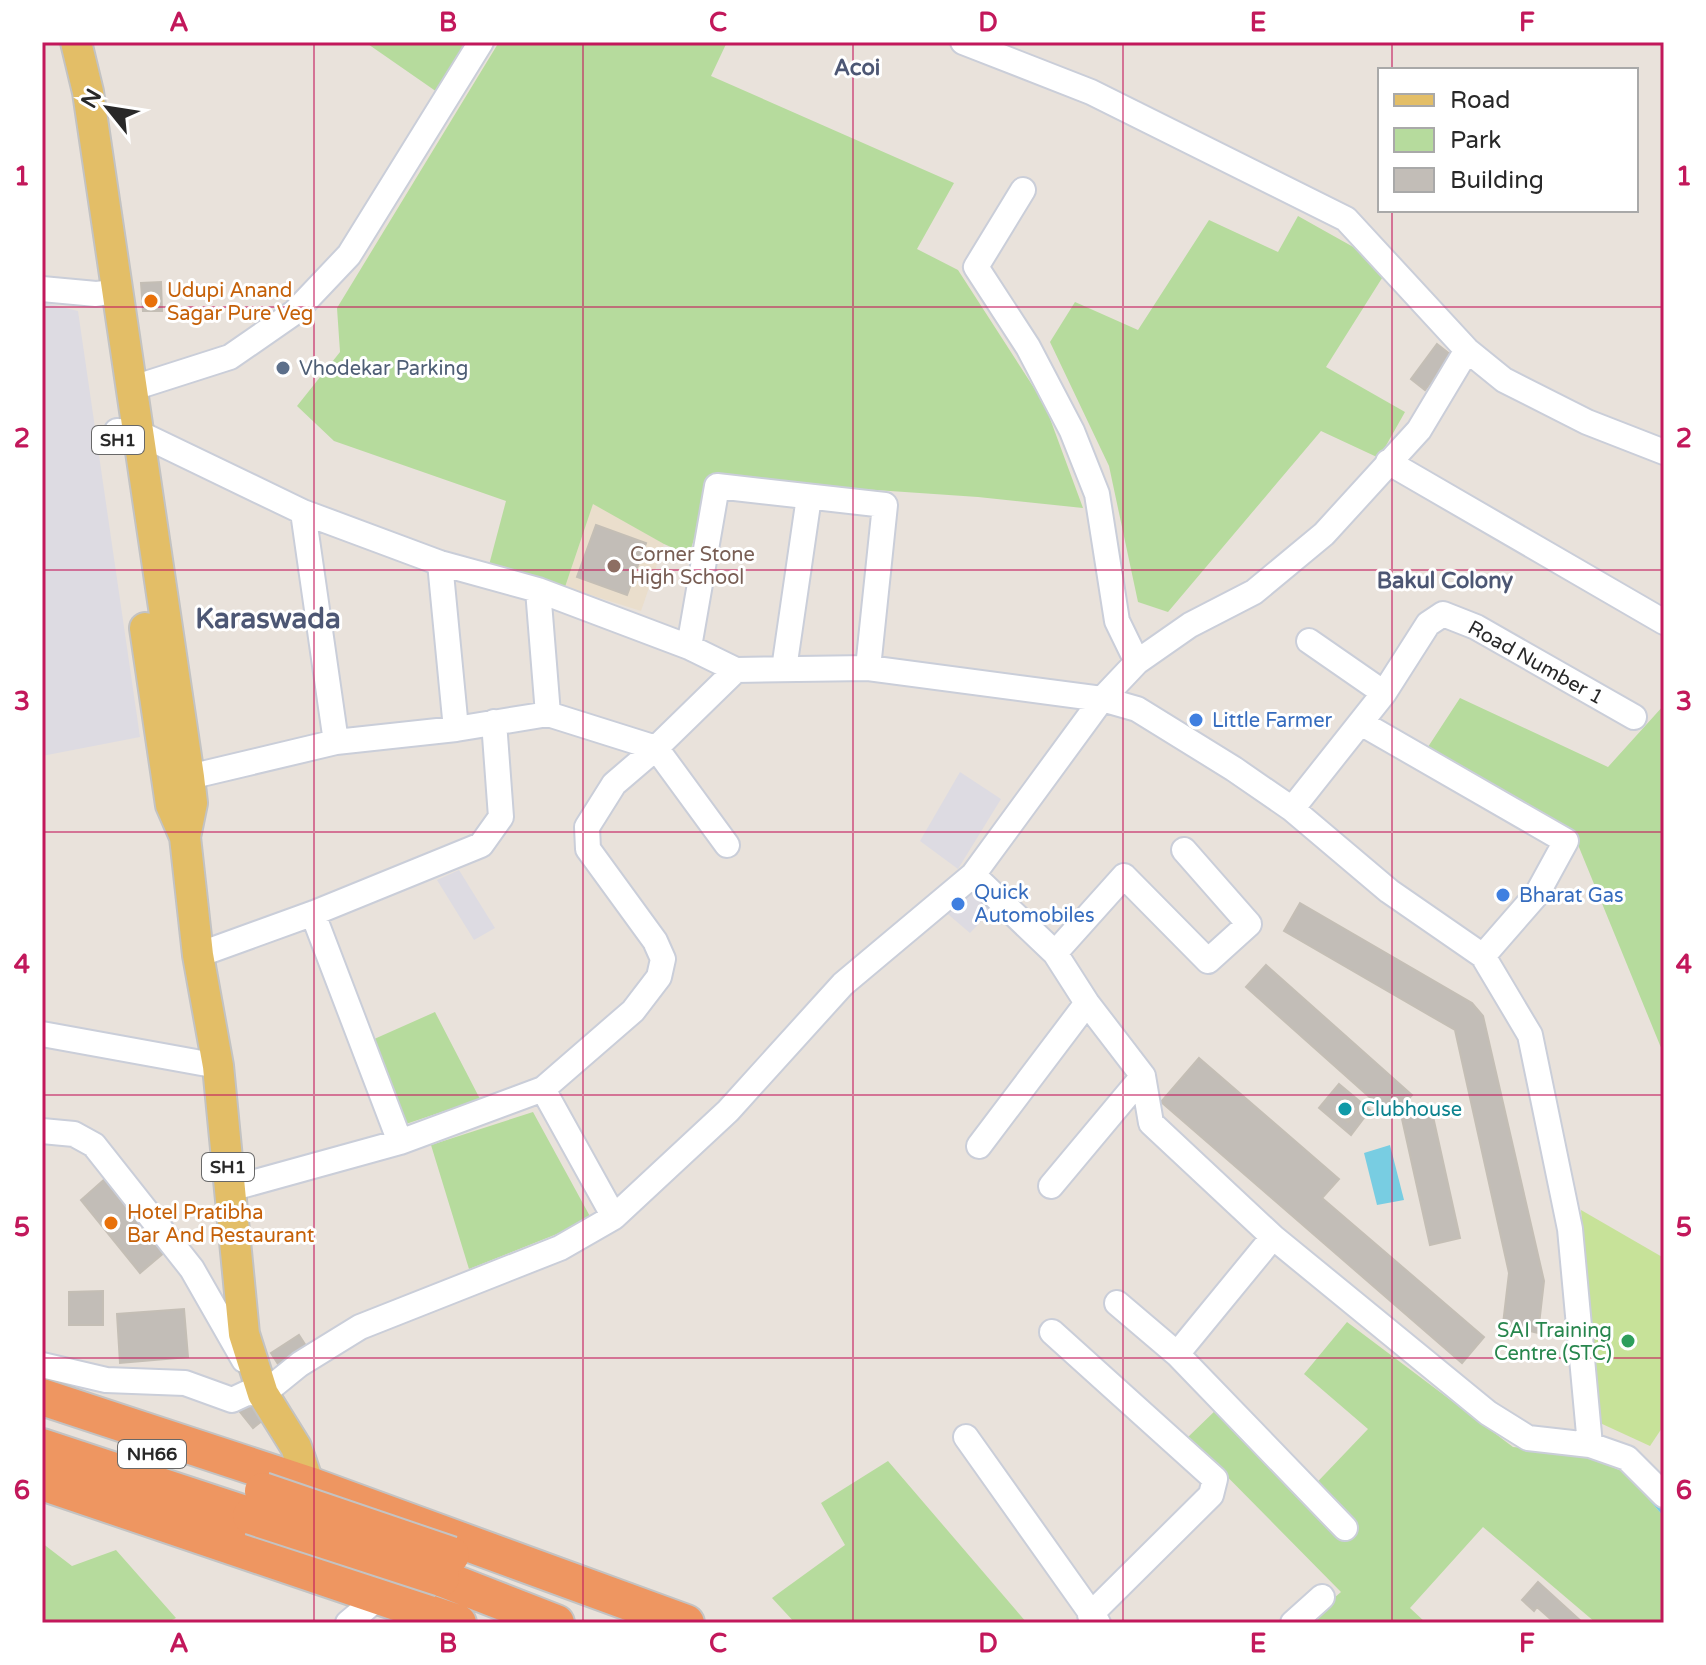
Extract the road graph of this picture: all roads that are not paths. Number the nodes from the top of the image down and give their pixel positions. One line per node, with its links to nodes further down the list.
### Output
1 (57, 42): 7 (main road, SH1)
2 (76, 42): 7 (main road, SH1)
3 (481, 42): 9 (street)
4 (963, 42): 8 (street)
5 (1023, 190): 20 (street)
6 (42, 289): 7 (street)
7 (106, 292): 9 (main road, SH1); 10 (main road, SH1)
8 (1467, 350): 11 (street); 12 (street)
9 (130, 389): 10 (main road, SH1)
10 (127, 432): 14 (street); 33 (main road, SH1); 35 (main road, SH1)
11 (1664, 452)
12 (1388, 462): 17 (street); 20 (street)
13 (809, 497): 19 (street); 21 (street); 22 (street)
14 (303, 512): 15 (street); 31 (street)
15 (440, 563): 16 (street); 30 (street)
16 (538, 590): 19 (street); 26 (street)
17 (1664, 622)
18 (1309, 641): 24 (street)
19 (689, 647): 23 (street)
20 (1137, 662): 25 (street)
21 (868, 668): 22 (street); 25 (street)
22 (784, 669): 23 (street)
23 (736, 670): 32 (street)
24 (1384, 693): 27 (street, Road Number 1); 29 (street, Road Number 1)
25 (1102, 699): 34 (street); 38 (street)
26 (548, 714): 28 (street); 32 (street)
27 (1634, 717)
28 (494, 722): 30 (street); 39 (street)
29 (1361, 723): 34 (street, Road Number 1); 42 (street)
30 (456, 729): 31 (street)
31 (336, 742): 33 (street)
32 (656, 748): 36 (street); 47 (street)
33 (189, 777): 35 (main road, SH1)
34 (1292, 809): 42 (street)
35 (185, 837): 41 (main road, SH1)
36 (727, 845)
37 (1184, 850): 40 (street)
38 (973, 875): 40 (street); 53 (street)
39 (313, 914): 41 (street); 49 (street)
40 (1055, 953): 43 (street)
41 (198, 955): 45 (main road, SH1)
42 (1483, 956): 65 (street)
43 (1087, 1003): 46 (street); 50 (street)
44 (42, 1034): 45 (street)
45 (218, 1066): 52 (main road, SH1)
46 (1143, 1076): 51 (street); 54 (street)
47 (543, 1089): 49 (street); 53 (street)
48 (42, 1131): 60 (street)
49 (400, 1142): 52 (street)
50 (979, 1146)
51 (1051, 1186)
52 (230, 1189): 60 (main road, SH1)
53 (614, 1217): 60 (street)
54 (1273, 1237): 57 (street); 65 (street)
55 (1117, 1303): 57 (street)
56 (1052, 1332): 77 (street)
57 (1177, 1354): 72 (street)
58 (42, 1365): 59 (street)
59 (106, 1380): 60 (street); 62 (street)
60 (263, 1394): 68 (main road, SH1)
61 (42, 1397): 62 (highway)
62 (99, 1416): 68 (highway)
63 (42, 1417): 70 (highway, NH66)
64 (966, 1437): 77 (street)
65 (1590, 1445): 69 (street)
66 (42, 1447): 70 (highway, NH66)
67 (42, 1482): 73 (highway)
68 (309, 1485): 71 (highway); 73 (highway)
69 (1664, 1495)
70 (257, 1503): 74 (highway, NH66, bridge)
71 (408, 1521): 76 (highway); 82 (highway)
72 (1345, 1528)
73 (280, 1562): 76 (highway)
74 (446, 1566): 80 (highway, NH66); 81 (highway, NH66)
75 (1322, 1597): 83 (street)
76 (391, 1609): 78 (street); 79 (highway)
77 (1094, 1619)
78 (348, 1623)
79 (458, 1623)
80 (556, 1623)
81 (632, 1623)
82 (686, 1623)
83 (1293, 1623)

